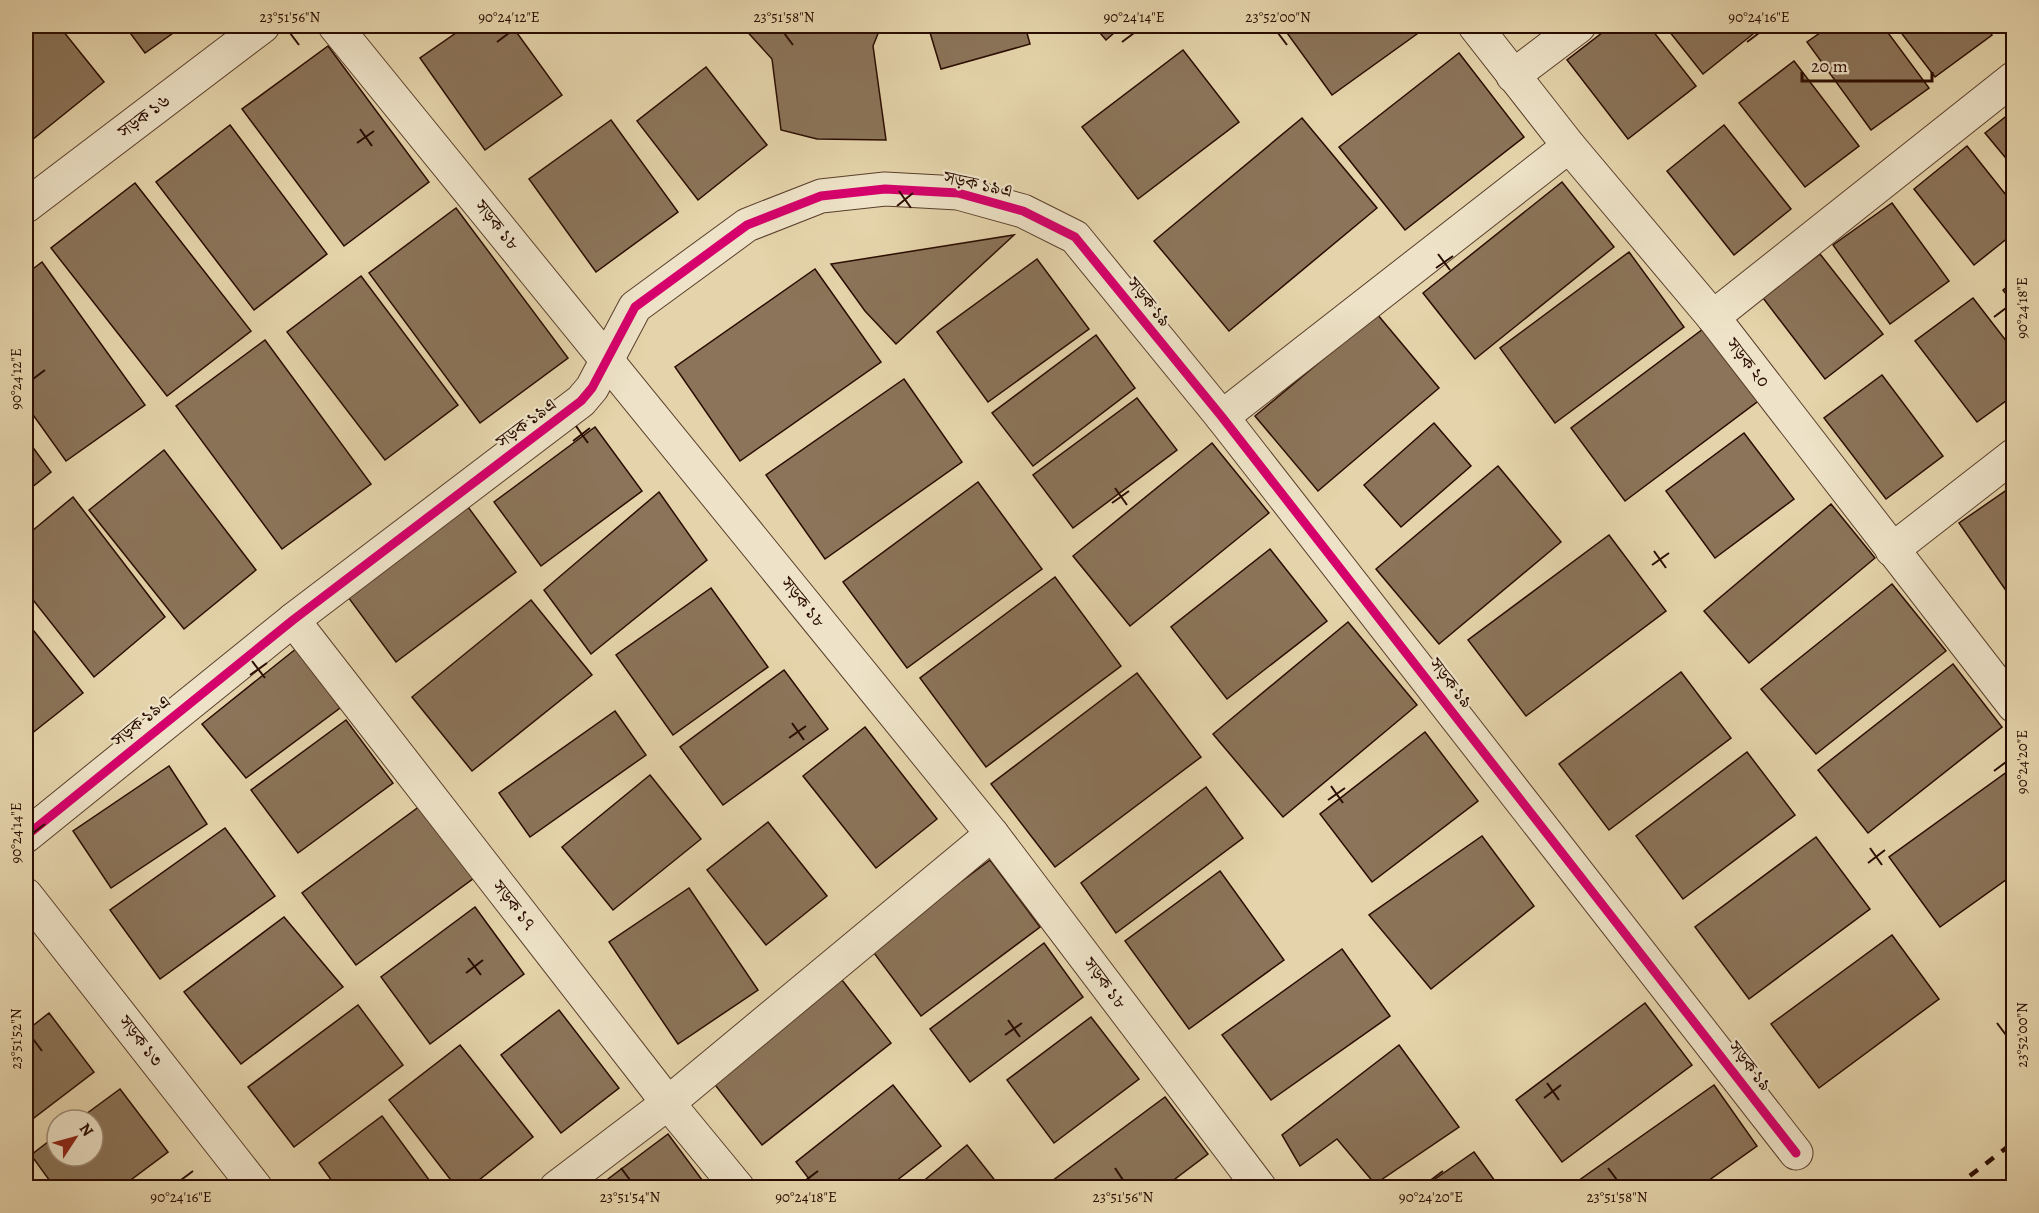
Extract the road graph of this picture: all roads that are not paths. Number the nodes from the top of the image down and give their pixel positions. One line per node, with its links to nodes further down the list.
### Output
1 (263, 26): 8 (street, সড়ক ১৬)
2 (335, 26): 11 (street, সড়ক ১৮)
3 (1475, 26): 5 (street, সড়ক ২০)
4 (1579, 26): 5 (street)
5 (1514, 76): 7 (street, সড়ক ২০)
6 (2013, 78): 10 (street)
7 (1569, 146): 10 (street, সড়ক ২০); 12 (street)
8 (26, 206)
9 (1075, 237): 11 (street, সড়ক ১৯এ); 12 (street, সড়ক ১৯)
10 (1713, 317): 14 (street, সড়ক ২০)
11 (606, 359): 15 (street, সড়ক ১৯এ); 17 (street, সড়ক ১৮)
12 (1222, 417): 21 (street, সড়ক ১৯)
13 (2013, 455): 14 (street)
14 (1892, 550): 16 (street, সড়ক ২০)
15 (293, 620): 18 (street, সড়ক ১৯এ); 20 (street, সড়ক ১৭)
16 (2013, 706)
17 (992, 834): 20 (street); 25 (street, সড়ক ১৮)
18 (26, 836)
19 (26, 895): 22 (street, সড়ক ১৩)
20 (668, 1103): 23 (street); 24 (street, সড়ক ১৭)
21 (1796, 1153)
22 (256, 1188)
23 (556, 1188)
24 (738, 1188)
25 (1260, 1188)

